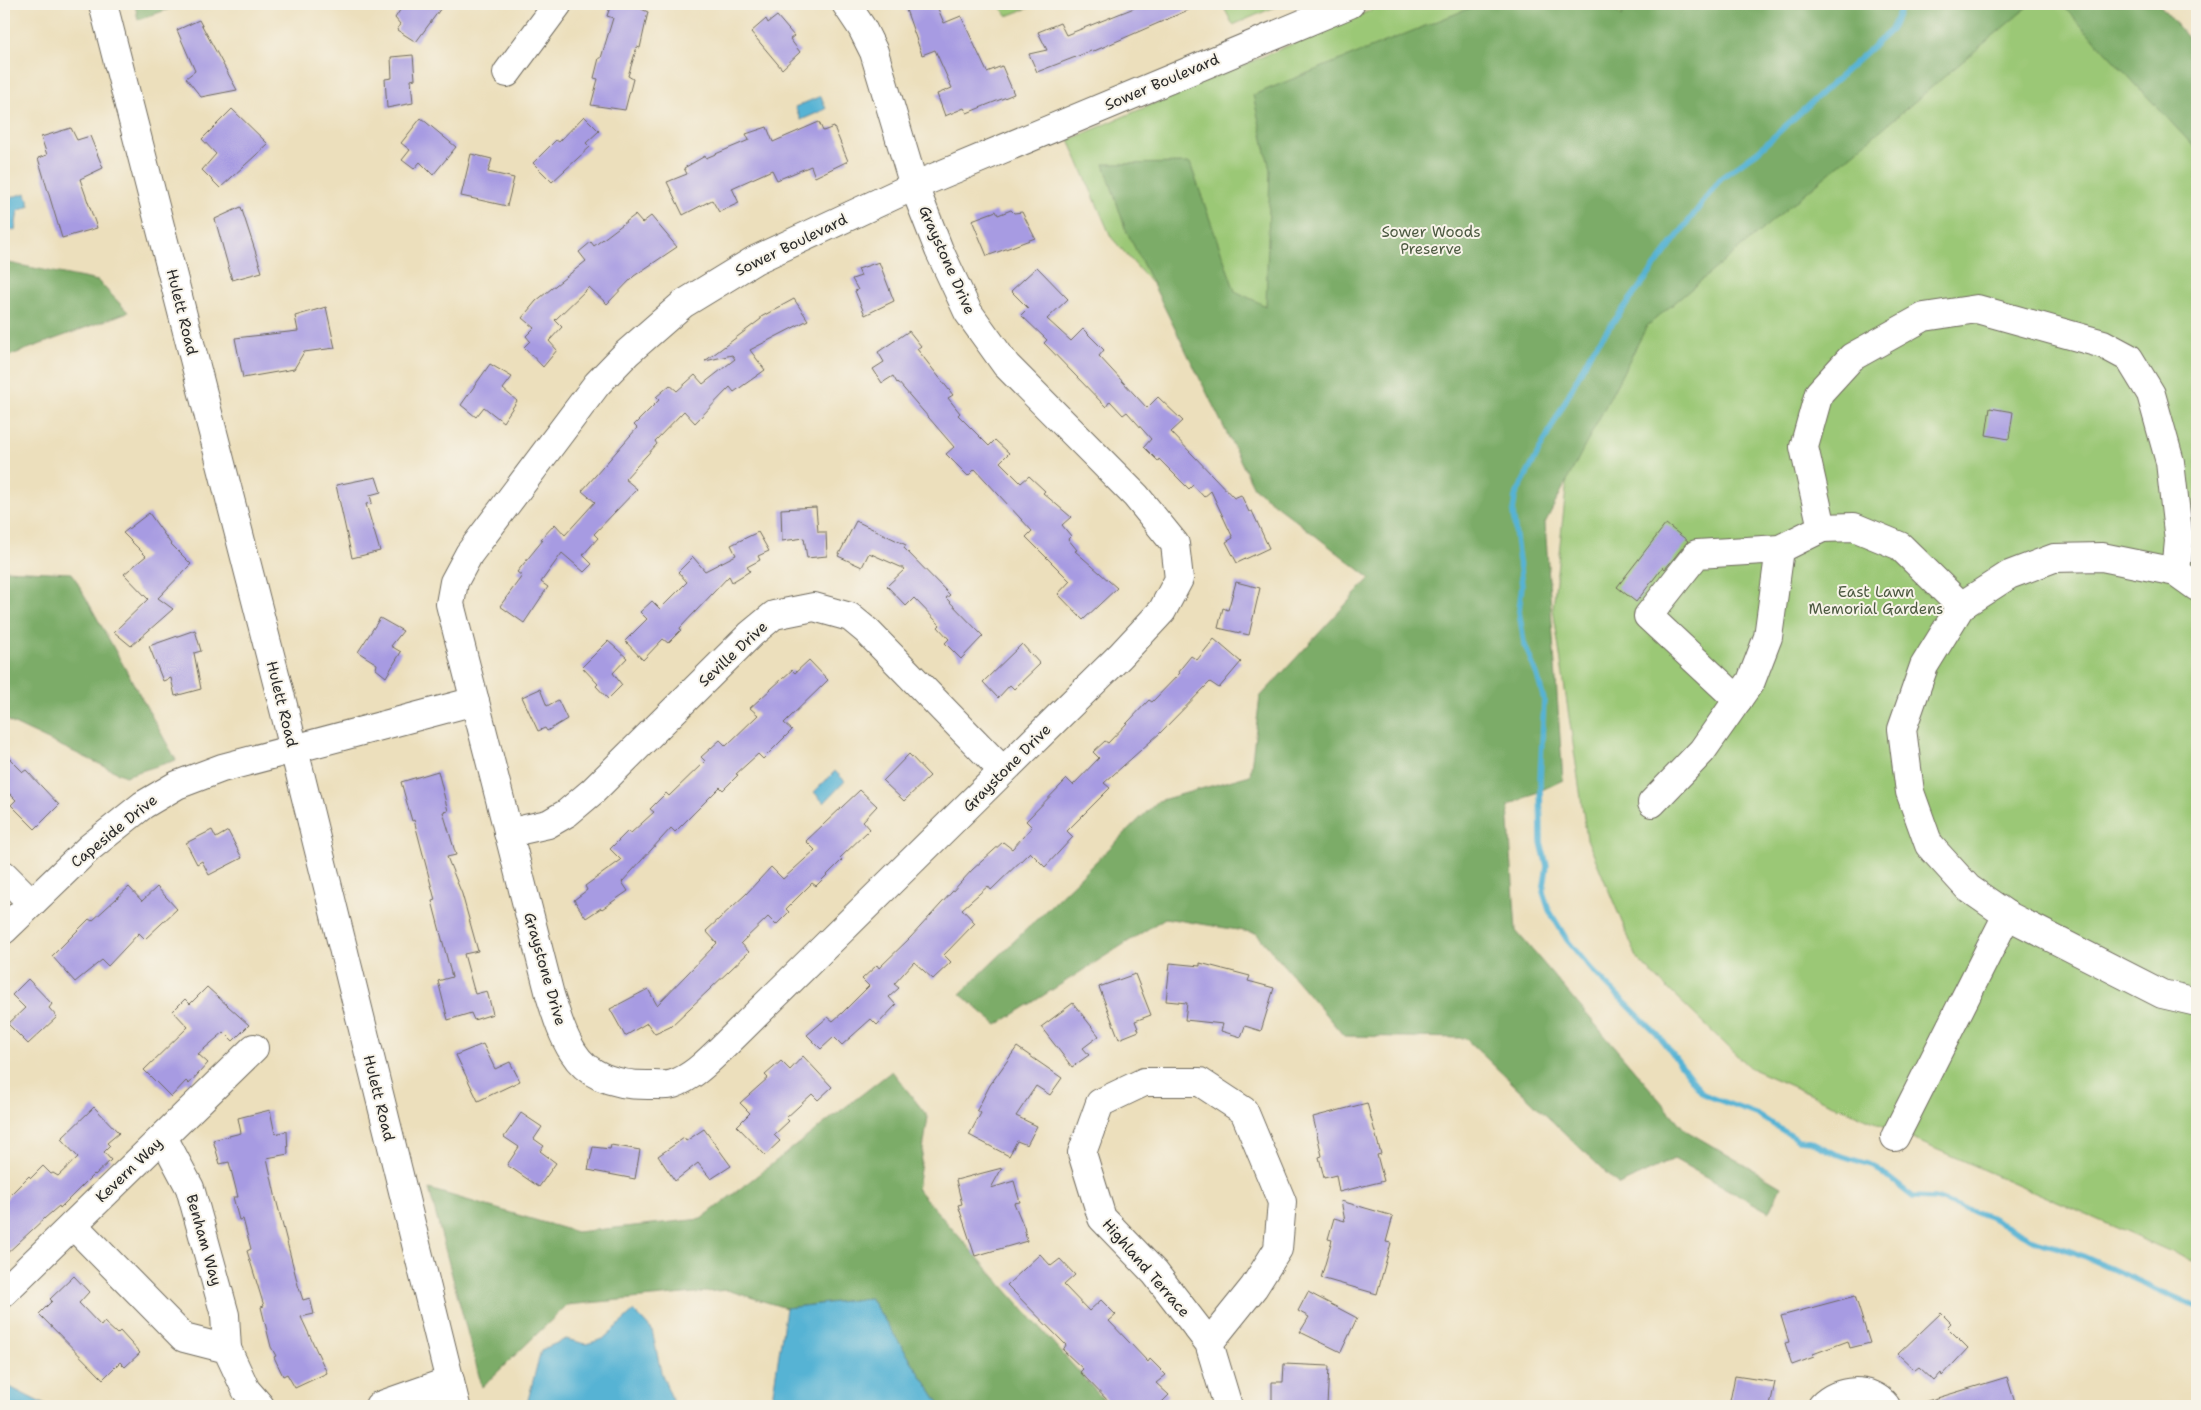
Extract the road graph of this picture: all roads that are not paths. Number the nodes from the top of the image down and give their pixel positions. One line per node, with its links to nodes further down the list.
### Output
1 (104, 4): 13 (street, Hulett Road)
2 (558, 4): 5 (street)
3 (846, 4): 6 (street, Graystone Drive)
4 (1350, 4): 6 (street, Sower Boulevard)
5 (507, 73)
6 (914, 186): 12 (street, Sower Boulevard); 14 (street, Graystone Drive)
7 (1822, 528): 8 (street); 9 (street); 10 (street)
8 (1780, 548): 11 (street); 11 (street)
9 (2187, 579): 10 (street)
10 (1961, 606): 19 (street)
11 (1738, 700): 15 (street)
12 (475, 701): 13 (street, Capeside Drive); 16 (street, Graystone Drive)
13 (293, 748): 18 (street, Capeside Drive); 29 (street, Hulett Road)
14 (1003, 771): 16 (street, Seville Drive); 16 (street, Graystone Drive)
15 (1652, 803)
16 (508, 833)
17 (4, 874): 18 (street)
18 (32, 903): 20 (street, Capeside Drive)
19 (2007, 915): 21 (street); 24 (street)
20 (4, 930)
21 (2197, 1002)
22 (254, 1048): 23 (street, Kevern Way)
23 (163, 1137): 25 (street, Kevern Way); 28 (street, Benham Way)
24 (1895, 1137)
25 (73, 1225): 26 (street, Kevern Way); 28 (street)
26 (4, 1292)
27 (1209, 1343): 27 (street, Highland Terrace); 32 (street, Highland Terrace)
28 (227, 1349): 30 (street, Benham Way)
29 (453, 1393): 31 (street)
30 (260, 1406)
31 (379, 1406)
32 (1228, 1406)
33 (1822, 1406): 34 (street)
34 (1886, 1406)

